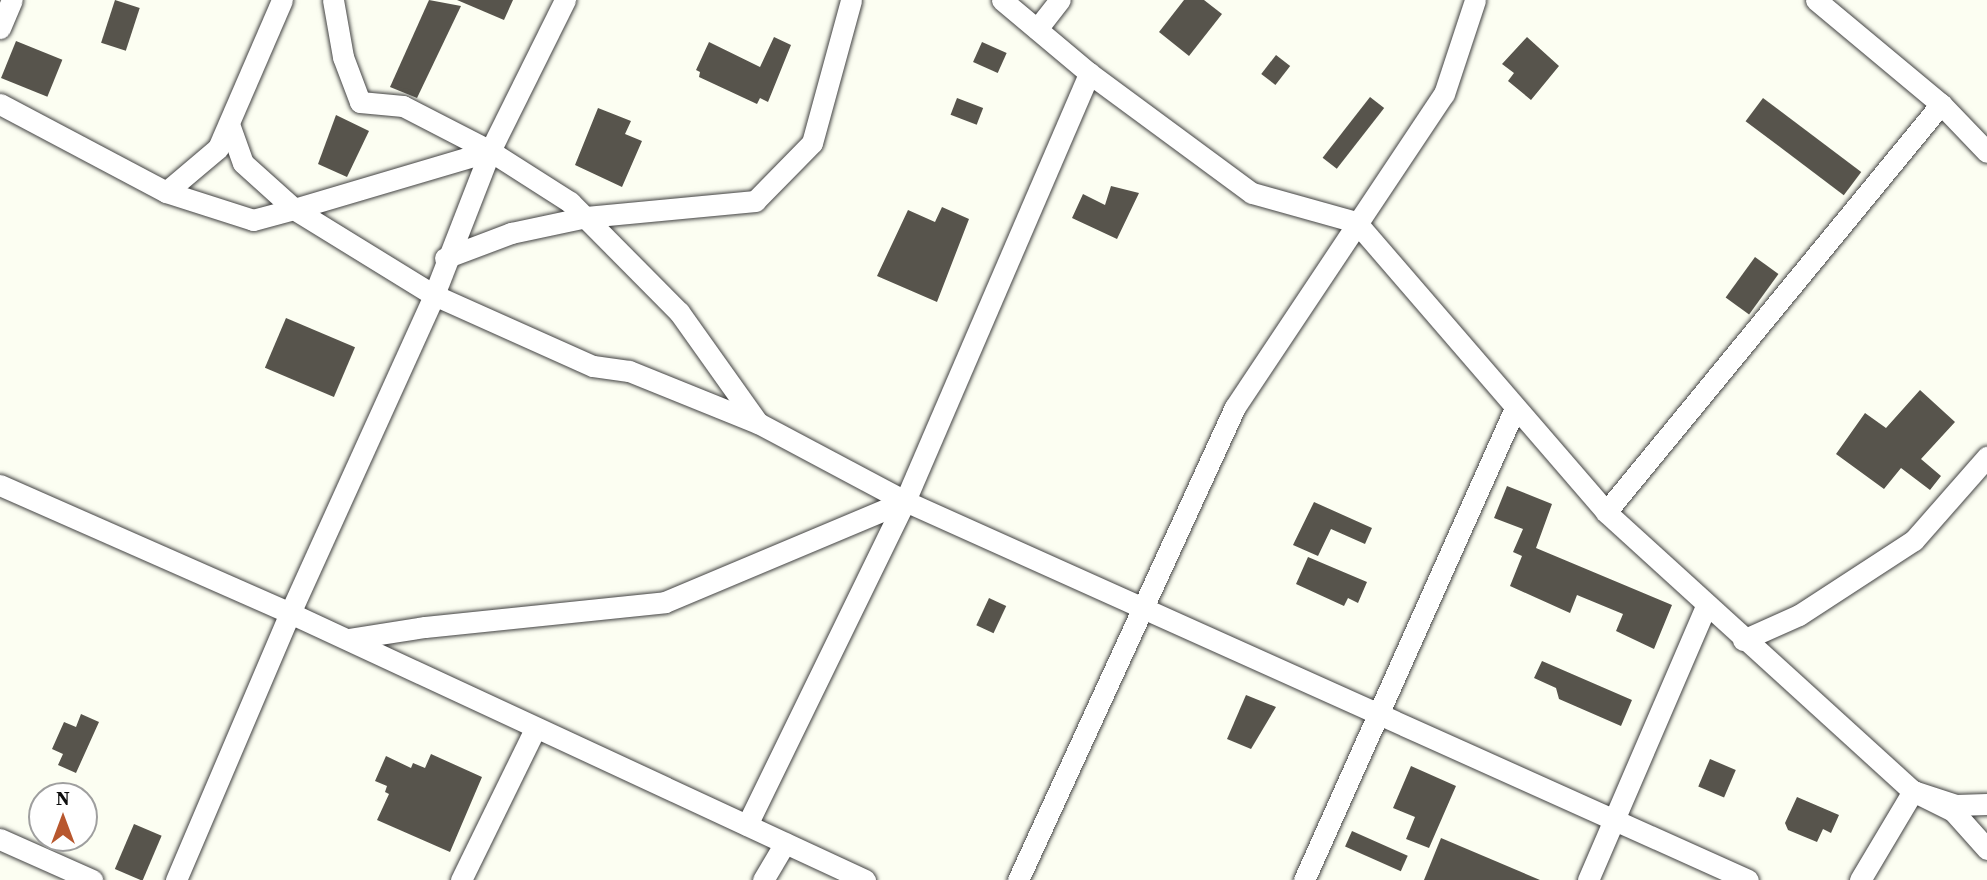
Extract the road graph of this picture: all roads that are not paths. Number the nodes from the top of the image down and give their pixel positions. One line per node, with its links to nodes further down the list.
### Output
1 (12, 0): 10 (street)
2 (282, 0): 15 (street)
3 (332, 0): 16 (street)
4 (565, 0): 16 (street)
5 (851, 0): 20 (street)
6 (1002, 0): 11 (street)
7 (1060, 0): 11 (street)
8 (1475, 0): 21 (street)
9 (1816, 0): 14 (street)
10 (0, 28)
11 (1037, 29): 12 (street)
12 (1089, 73): 21 (street); 28 (street)
13 (0, 104): 18 (street)
14 (1941, 104): 17 (street); 29 (street)
15 (229, 124): 18 (street); 19 (street)
16 (490, 151): 19 (street); 20 (street); 22 (street)
17 (1987, 152)
18 (166, 192): 19 (street)
19 (294, 209): 23 (street)
20 (586, 217): 22 (street); 25 (street)
21 (1356, 222): 24 (street); 31 (street)
22 (445, 258): 23 (street)
23 (434, 295): 25 (street); 32 (street)
24 (1515, 408): 29 (street); 35 (street)
25 (758, 424): 28 (street)
26 (1987, 457): 34 (street)
27 (0, 485): 32 (street)
28 (905, 502): 31 (street); 33 (street); 40 (street)
29 (1606, 512): 30 (street)
30 (1706, 606): 34 (street); 39 (street)
31 (1144, 609): 35 (street); 49 (street)
32 (290, 613): 33 (street); 45 (street)
33 (348, 639): 36 (street)
34 (1743, 640): 37 (street)
35 (1380, 718): 39 (street); 50 (street)
36 (535, 729): 40 (street); 46 (street)
37 (1913, 791): 38 (street); 43 (street); 53 (street)
38 (1987, 804)
39 (1613, 816): 51 (street); 52 (street)
40 (747, 825): 42 (street)
41 (0, 839): 44 (street)
42 (785, 843): 47 (street); 48 (street)
43 (1987, 849)
44 (92, 880)
45 (176, 880)
46 (461, 880)
47 (763, 880)
48 (865, 880)
49 (1018, 880)
50 (1304, 880)
51 (1588, 880)
52 (1748, 880)
53 (1860, 880)

